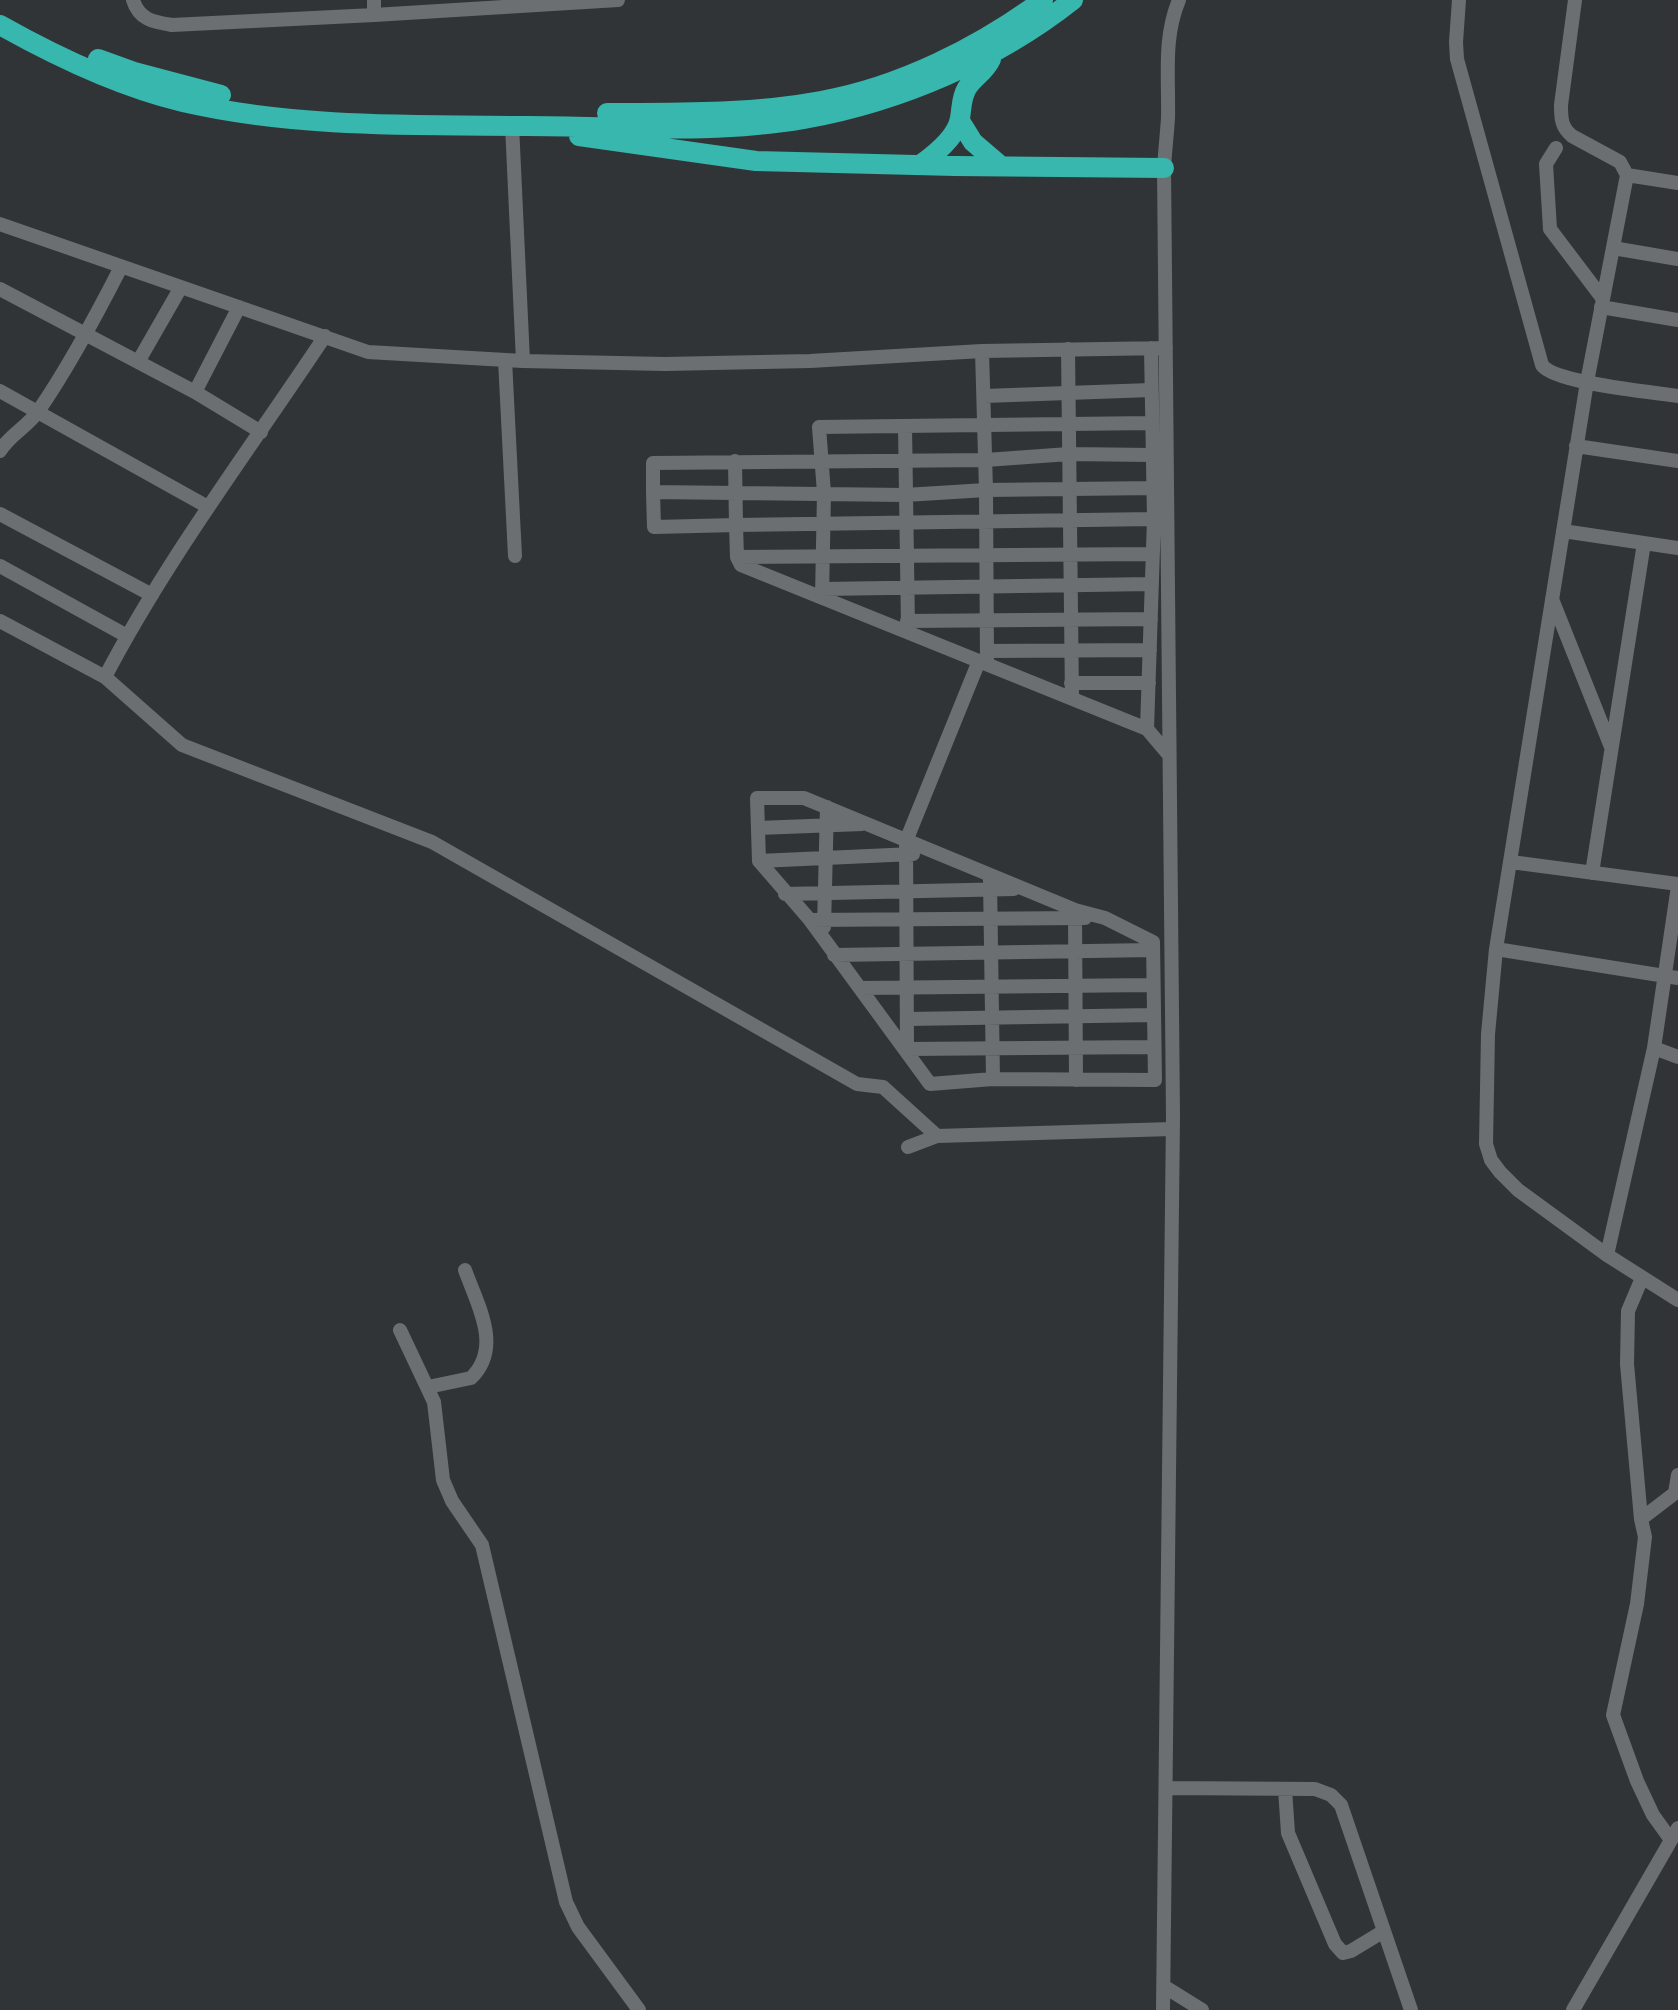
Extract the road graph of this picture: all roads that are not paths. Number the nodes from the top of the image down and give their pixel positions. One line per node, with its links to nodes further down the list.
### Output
1 (133, 0): 9 (street)
2 (618, 0): 8 (street)
3 (1043, 0): 10 (highway)
4 (1073, 0): 12 (highway)
5 (1179, 0): 19 (street)
6 (1459, 0): 39 (street)
7 (1575, 0): 20 (street)
8 (520, 3): 9 (street)
9 (374, 8)
10 (0, 11)
11 (0, 25): 14 (highway)
12 (992, 55): 13 (highway); 15 (highway)
13 (960, 121): 17 (highway); 18 (highway)
14 (512, 125): 15 (highway); 37 (street)
15 (540, 126): 17 (highway)
16 (1556, 148): 28 (street)
17 (920, 165): 18 (highway)
18 (1001, 166): 19 (highway)
19 (1164, 168): 33 (street)
20 (1627, 175): 21 (street); 23 (street)
21 (1678, 183)
22 (0, 224): 25 (street)
23 (1613, 248): 24 (street); 28 (street)
24 (1678, 259)
25 (121, 267): 26 (street); 31 (street)
26 (181, 287): 29 (street); 38 (street)
27 (0, 289): 31 (street)
28 (1602, 303): 30 (street); 39 (street)
29 (239, 307): 32 (street); 42 (street)
30 (1678, 320)
31 (86, 335): 38 (street); 46 (street)
32 (325, 336): 36 (street); 51 (street)
33 (1158, 348): 34 (street); 40 (street); 109 (street)
34 (1068, 349): 35 (street); 43 (street)
35 (982, 351): 37 (street); 44 (street)
36 (505, 360): 37 (street); 82 (street)
37 (523, 361)
38 (138, 362): 42 (street)
39 (1587, 382): 45 (street); 52 (street)
40 (1151, 390): 43 (street); 47 (street)
41 (0, 391): 46 (street)
42 (195, 392): 51 (street)
43 (1068, 393): 44 (street); 48 (street)
44 (984, 396): 50 (street)
45 (1678, 396)
46 (38, 412): 53 (street); 68 (street)
47 (1152, 423): 48 (street); 55 (street)
48 (1068, 425): 50 (street); 54 (street)
49 (905, 426): 50 (street); 56 (street); 59 (street)
50 (985, 427): 57 (street)
51 (261, 432): 68 (street)
52 (1576, 446): 60 (street); 76 (street)
53 (0, 451)
54 (1069, 454): 55 (street); 57 (street); 62 (street)
55 (1152, 455): 61 (street)
56 (904, 460): 57 (street); 59 (street); 67 (street)
57 (986, 460): 63 (street)
58 (735, 461): 59 (street); 64 (street); 65 (street)
59 (820, 461): 66 (street)
60 (1678, 461)
61 (1154, 488): 62 (street); 70 (street)
62 (1068, 489): 63 (street); 71 (street)
63 (986, 490): 67 (street); 72 (street)
64 (653, 492): 65 (street); 75 (street)
65 (737, 492): 66 (street); 75 (street)
66 (824, 493): 67 (street); 74 (street)
67 (905, 495): 73 (street)
68 (208, 507): 92 (street)
69 (0, 514): 92 (street)
70 (1154, 519): 71 (street); 79 (street)
71 (1068, 520): 72 (street); 81 (street)
72 (987, 521): 73 (street); 80 (street)
73 (905, 523): 74 (street); 84 (street)
74 (822, 524): 75 (street); 83 (street)
75 (736, 525): 85 (street)
76 (1563, 531): 77 (street); 93 (street)
77 (1644, 543): 78 (street); 108 (street)
78 (1678, 548)
79 (1153, 554): 81 (street); 87 (street)
80 (987, 555): 81 (street); 84 (street); 89 (street)
81 (1069, 555): 88 (street)
82 (515, 556)
83 (821, 556): 84 (street); 85 (street); 91 (street)
84 (906, 556): 90 (street)
85 (737, 557): 91 (street)
86 (0, 566): 99 (street)
87 (1152, 584): 88 (street); 95 (street)
88 (1070, 585): 89 (street); 94 (street)
89 (987, 586): 90 (street); 96 (street)
90 (906, 587): 91 (street); 98 (street)
91 (822, 593): 98 (street)
92 (152, 595): 99 (street)
93 (1552, 598): 108 (street); 117 (street)
94 (1070, 619): 95 (street); 96 (street); 101 (street)
95 (1151, 619): 100 (street)
96 (987, 620): 98 (street); 102 (street)
97 (0, 621): 103 (street)
98 (908, 627): 102 (street)
99 (127, 636): 103 (street)
100 (1150, 650): 101 (street); 105 (street)
101 (1071, 651): 102 (street); 104 (street)
102 (985, 659): 106 (street); 114 (street)
103 (105, 677): 153 (street)
104 (1071, 683): 105 (street); 106 (street)
105 (1149, 683): 107 (street)
106 (1072, 698): 107 (street)
107 (1147, 729): 109 (street)
108 (1612, 748): 118 (street)
109 (1169, 755): 152 (street)
110 (827, 807): 111 (street); 112 (street); 113 (street)
111 (866, 824): 112 (street); 114 (street)
112 (826, 825): 113 (street); 115 (street)
113 (758, 828): 116 (street)
114 (906, 848): 115 (street); 119 (street); 121 (street)
115 (826, 858): 116 (street); 122 (street)
116 (759, 861): 123 (street)
117 (1511, 862): 118 (street); 128 (street)
118 (1592, 873): 120 (street)
119 (990, 882): 121 (street); 124 (street); 126 (street)
120 (1678, 885): 134 (street)
121 (907, 891): 122 (street); 125 (street)
122 (825, 893): 123 (street); 127 (street)
123 (785, 894): 127 (street)
124 (1076, 914): 126 (street); 129 (street); 130 (street)
125 (907, 919): 126 (street); 127 (street); 132 (street)
126 (991, 919): 131 (street)
127 (817, 920): 133 (street)
128 (1496, 949): 134 (street); 155 (street)
129 (1153, 950): 130 (street); 135 (street)
130 (1075, 952): 131 (street); 137 (street)
131 (991, 953): 132 (street); 136 (street)
132 (907, 954): 133 (street); 138 (street)
133 (834, 955): 139 (street)
134 (1671, 977): 147 (street)
135 (1153, 985): 137 (street); 140 (street)
136 (991, 986): 137 (street); 138 (street); 142 (street)
137 (1075, 986): 141 (street)
138 (907, 987): 139 (street); 143 (street)
139 (860, 988): 148 (street)
140 (1154, 1015): 141 (street); 145 (street)
141 (1076, 1016): 142 (street); 144 (street)
142 (992, 1018): 143 (street); 146 (street)
143 (908, 1019): 148 (street)
144 (1075, 1047): 145 (street); 146 (street); 151 (street)
145 (1154, 1047): 151 (street)
146 (992, 1048): 148 (street); 150 (street)
147 (1654, 1048): 149 (street); 155 (street)
148 (907, 1049): 150 (street)
149 (1678, 1057)
150 (993, 1079): 151 (street)
151 (1076, 1080)
152 (1172, 1129): 153 (street); 163 (street)
153 (937, 1136): 154 (street)
154 (908, 1147)
155 (1607, 1255): 157 (street)
156 (465, 1270): 160 (street)
157 (1642, 1278): 158 (street); 162 (street)
158 (1678, 1300)
159 (400, 1330): 160 (street)
160 (428, 1387): 168 (street)
161 (1678, 1475): 162 (street)
162 (1641, 1519): 165 (street)
163 (1166, 1788): 164 (street); 167 (street)
164 (1285, 1789): 166 (street); 166 (street)
165 (1674, 1834): 172 (street)
166 (1384, 1931): 171 (street)
167 (1165, 1987): 169 (street); 170 (street)
168 (639, 2010)
169 (1163, 2010)
170 (1202, 2010)
171 (1411, 2010)
172 (1573, 2010)

